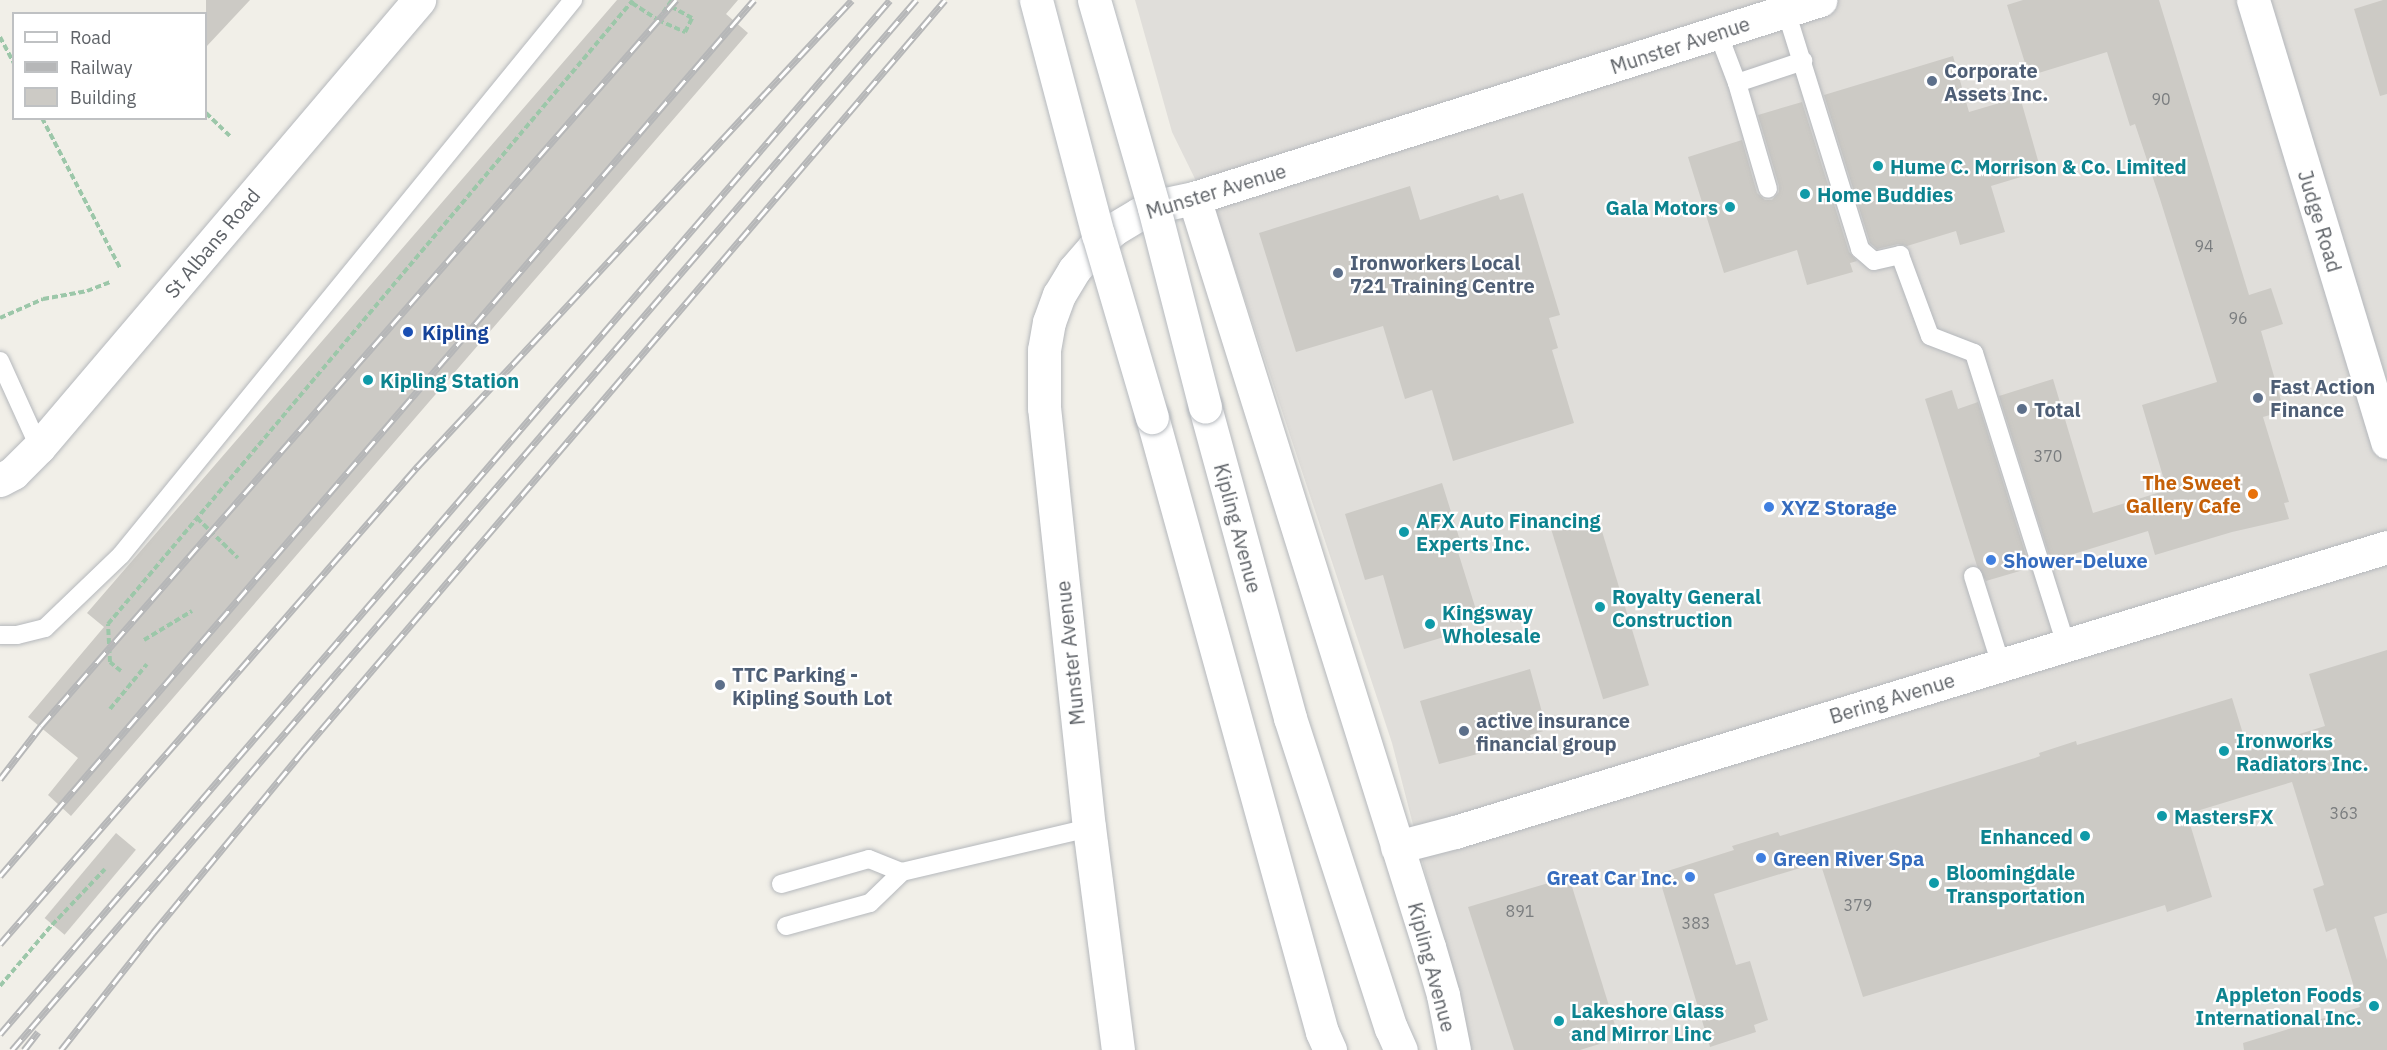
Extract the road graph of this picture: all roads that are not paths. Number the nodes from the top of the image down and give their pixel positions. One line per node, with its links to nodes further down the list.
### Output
1 (418, 0): 15 (street, St Albans Road)
2 (573, 0): 19 (lane)
3 (1035, 0): 27 (street, bridge)
4 (1094, 0): 29 (street, Kipling Avenue, bridge)
5 (1820, 0): 7 (street, Munster Avenue)
6 (2253, 0): 14 (street, Judge Road)
7 (1786, 11): 8 (street, Munster Avenue); 9 (lane)
8 (1718, 33): 10 (lane); 12 (street, Munster Avenue)
9 (1803, 62): 10 (lane); 20 (lane)
10 (1737, 83): 11 (lane)
11 (1768, 189)
12 (1194, 198): 22 (street, Munster Avenue); 23 (street, Kipling Avenue)
13 (0, 361): 15 (lane)
14 (2387, 442)
15 (39, 447): 16 (street, St Albans Road)
16 (0, 480)
17 (2387, 547): 20 (street, Bering Avenue)
18 (1973, 576): 21 (lane)
19 (0, 635)
20 (2066, 645): 21 (street, Bering Avenue)
21 (2001, 665): 23 (street, Bering Avenue)
22 (1089, 828): 24 (lane); 28 (street, Munster Avenue)
23 (1397, 847): 30 (street, Kipling Avenue)
24 (902, 872): 25 (lane); 26 (lane)
25 (781, 884)
26 (786, 926)
27 (1324, 1044)
28 (1118, 1050)
29 (1401, 1050)
30 (1454, 1050)

